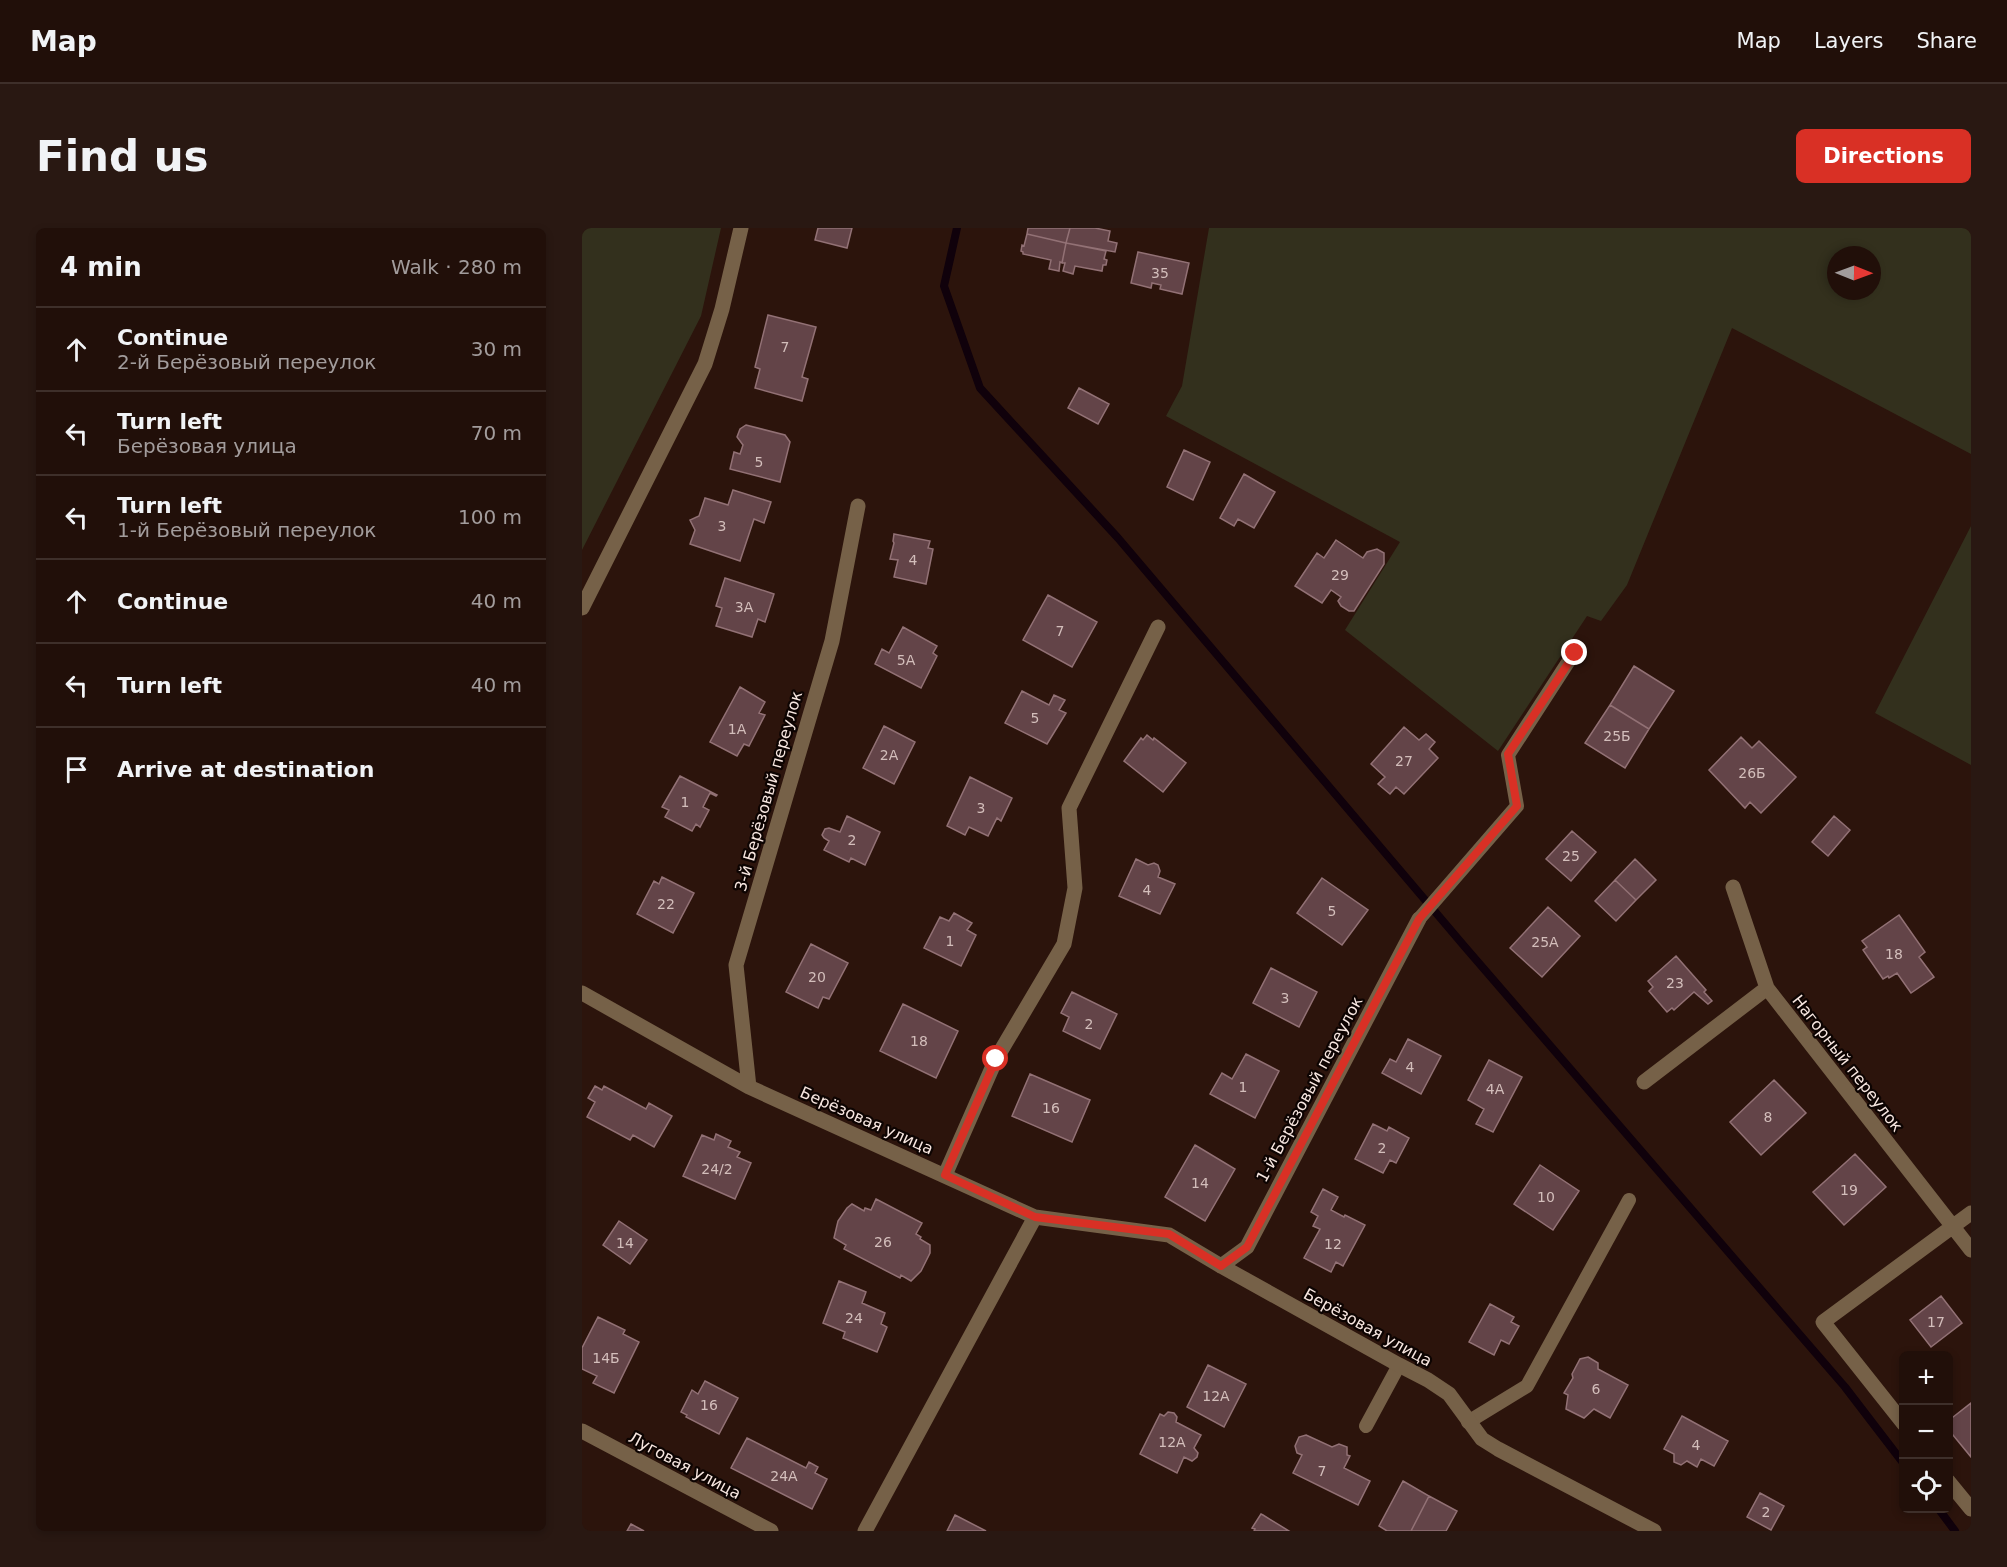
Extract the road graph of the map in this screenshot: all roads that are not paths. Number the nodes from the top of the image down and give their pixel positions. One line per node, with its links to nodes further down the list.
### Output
1 (741, 228): 3 (street)
2 (858, 506): 11 (street, 3-й Берёзовый переулок)
3 (582, 608)
4 (1158, 627): 12 (street)
5 (1575, 653): 7 (lane)
6 (1733, 887): 8 (street, Нагорный переулок)
7 (1419, 919): 18 (street, 1-й Берёзовый переулок)
8 (1767, 988): 10 (street); 16 (street, Нагорный переулок)
9 (582, 993): 11 (street, Берёзовая улица)
10 (1644, 1082)
11 (749, 1088): 12 (street, Берёзовая улица)
12 (945, 1175): 15 (street, Берёзовая улица)
13 (1629, 1200): 21 (lane)
14 (1971, 1213): 16 (street)
15 (1035, 1217): 18 (street, Берёзовая улица); 27 (street)
16 (1953, 1226): 17 (street, Нагорный переулок); 20 (street)
17 (1971, 1250)
18 (1221, 1266): 19 (street, Берёзовая улица)
19 (1399, 1365): 21 (street, Берёзовая улица); 22 (lane)
20 (1899, 1418)
21 (1468, 1422): 28 (street, Берёзовая улица)
22 (1366, 1426)
23 (582, 1431): 26 (street, Луговая улица)
24 (1953, 1487): 25 (street)
25 (1971, 1509)
26 (771, 1531)
27 (865, 1531)
28 (1654, 1531)

